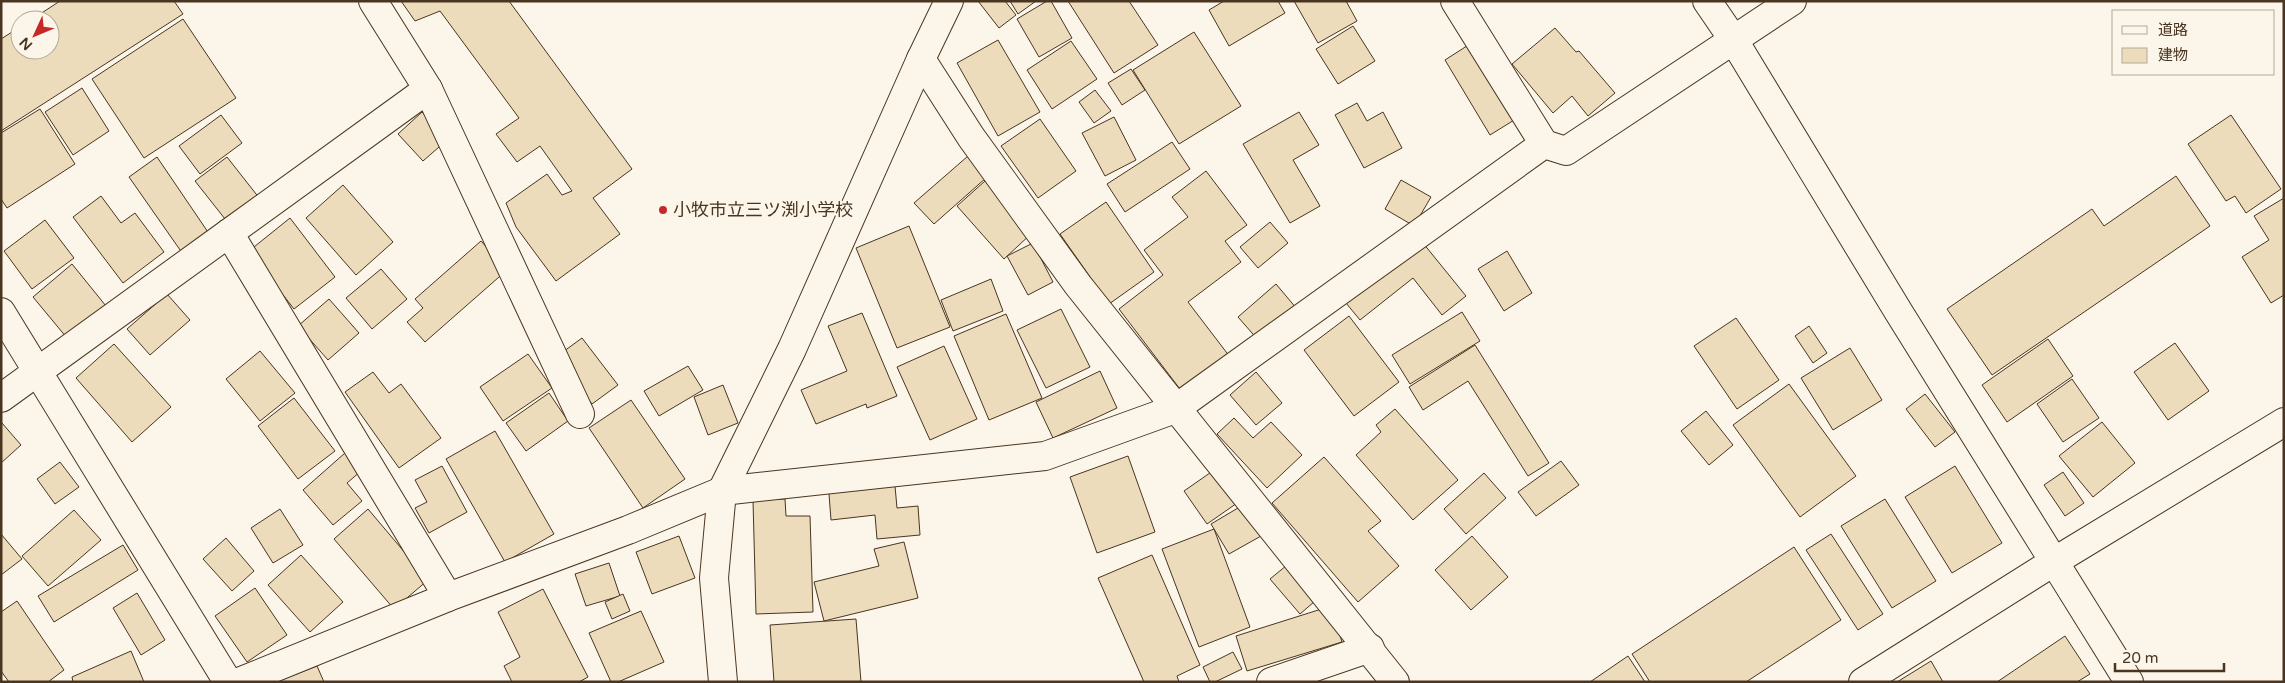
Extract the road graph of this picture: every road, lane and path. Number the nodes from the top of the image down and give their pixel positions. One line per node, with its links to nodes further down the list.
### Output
1 (373, 1): 8 (street)
2 (949, 1): 7 (street)
3 (1455, 1): 9 (street)
4 (1707, 1): 6 (street)
5 (1792, 1): 6 (street)
6 (1733, 39): 9 (street); 18 (street)
7 (921, 59): 14 (street); 17 (street)
8 (428, 89): 10 (street); 15 (street)
9 (1544, 144): 14 (street)
10 (229, 233): 12 (street); 19 (street)
11 (1, 312): 12 (street)
12 (36, 371): 13 (street); 21 (street)
13 (1, 398)
14 (1176, 409): 17 (street); 20 (street)
15 (580, 414)
16 (2284, 422): 18 (street)
17 (722, 491): 19 (street); 23 (street)
18 (2054, 561): 26 (street); 27 (street)
19 (448, 596): 22 (street)
20 (1370, 648): 24 (street); 25 (street)
21 (228, 682)
22 (239, 682)
23 (723, 682)
24 (1272, 682)
25 (1396, 682)
26 (1863, 682)
27 (2129, 682)

